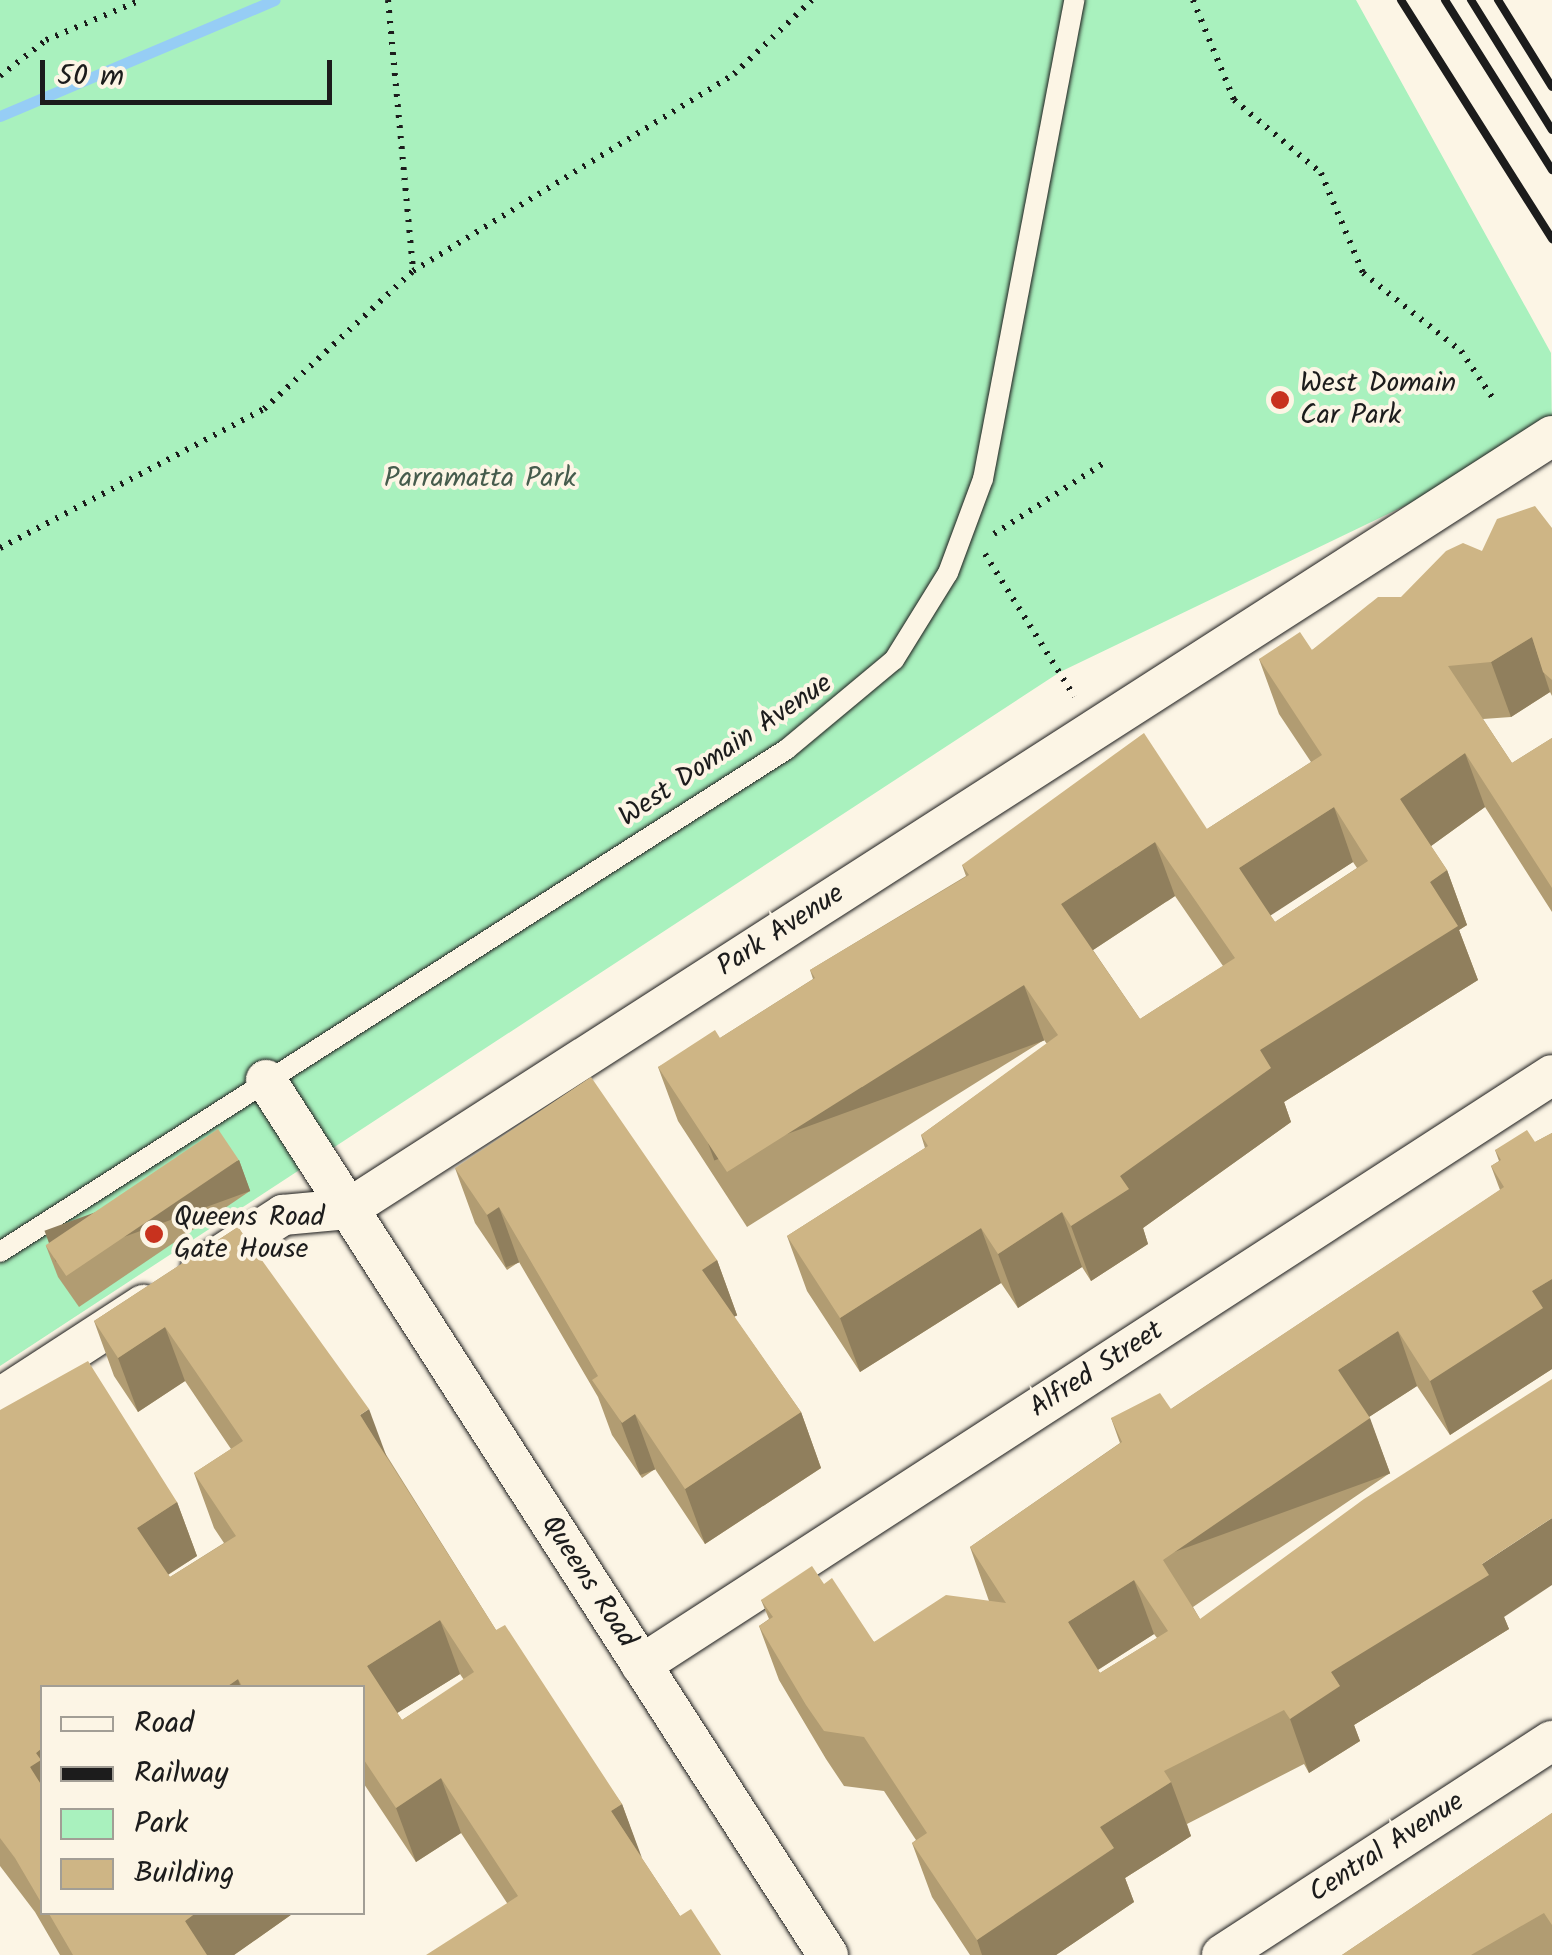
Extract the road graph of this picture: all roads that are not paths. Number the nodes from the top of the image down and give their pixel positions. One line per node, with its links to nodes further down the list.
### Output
1 (1074, 0): 4 (lane, West Domain Avenue)
2 (1552, 436): 5 (street, Park Avenue)
3 (1552, 1075): 8 (street, Alfred Street)
4 (266, 1080): 5 (street, Queens Road); 6 (lane, West Domain Avenue)
5 (348, 1209): 7 (street, Park Avenue); 8 (street, Queens Road)
6 (0, 1252)
7 (0, 1398)
8 (642, 1665): 10 (street, Queens Road)
9 (1552, 1741): 11 (street, Central Avenue)
10 (828, 1955)
11 (1222, 1955)

